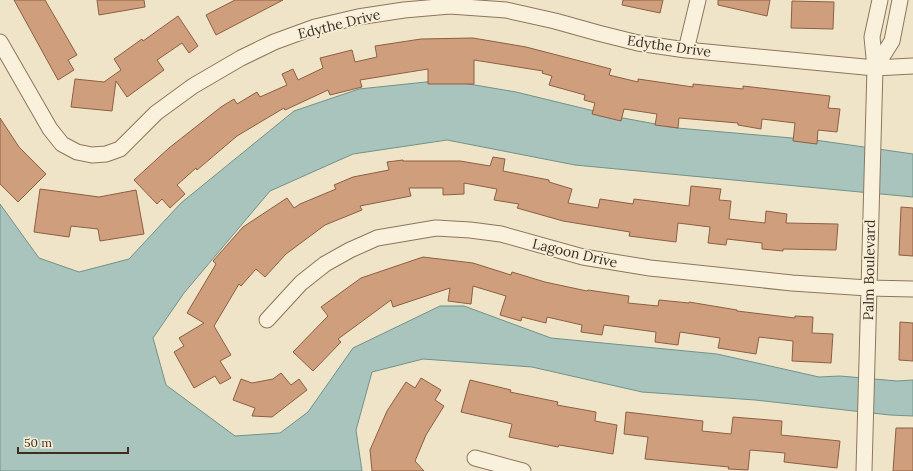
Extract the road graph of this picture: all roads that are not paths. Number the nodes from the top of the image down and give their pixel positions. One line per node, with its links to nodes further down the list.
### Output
1 (698, 0): 7 (street)
2 (880, 0): 9 (street, Palm Boulevard)
3 (900, 0): 9 (street)
4 (483, 4): 5 (street, Edythe Drive); 6 (street, Edythe Drive)
5 (508, 5): 7 (street, Edythe Drive)
6 (0, 42)
7 (686, 50): 9 (street, Edythe Drive)
8 (913, 66): 9 (street, Edythe Drive)
9 (875, 68): 10 (street, Palm Boulevard)
10 (868, 288): 11 (street, Lagoon Drive); 12 (street, Lagoon Drive); 15 (street, Palm Boulevard)
11 (913, 289)
12 (267, 320)
13 (475, 458): 14 (street)
14 (523, 471)
15 (864, 471)

